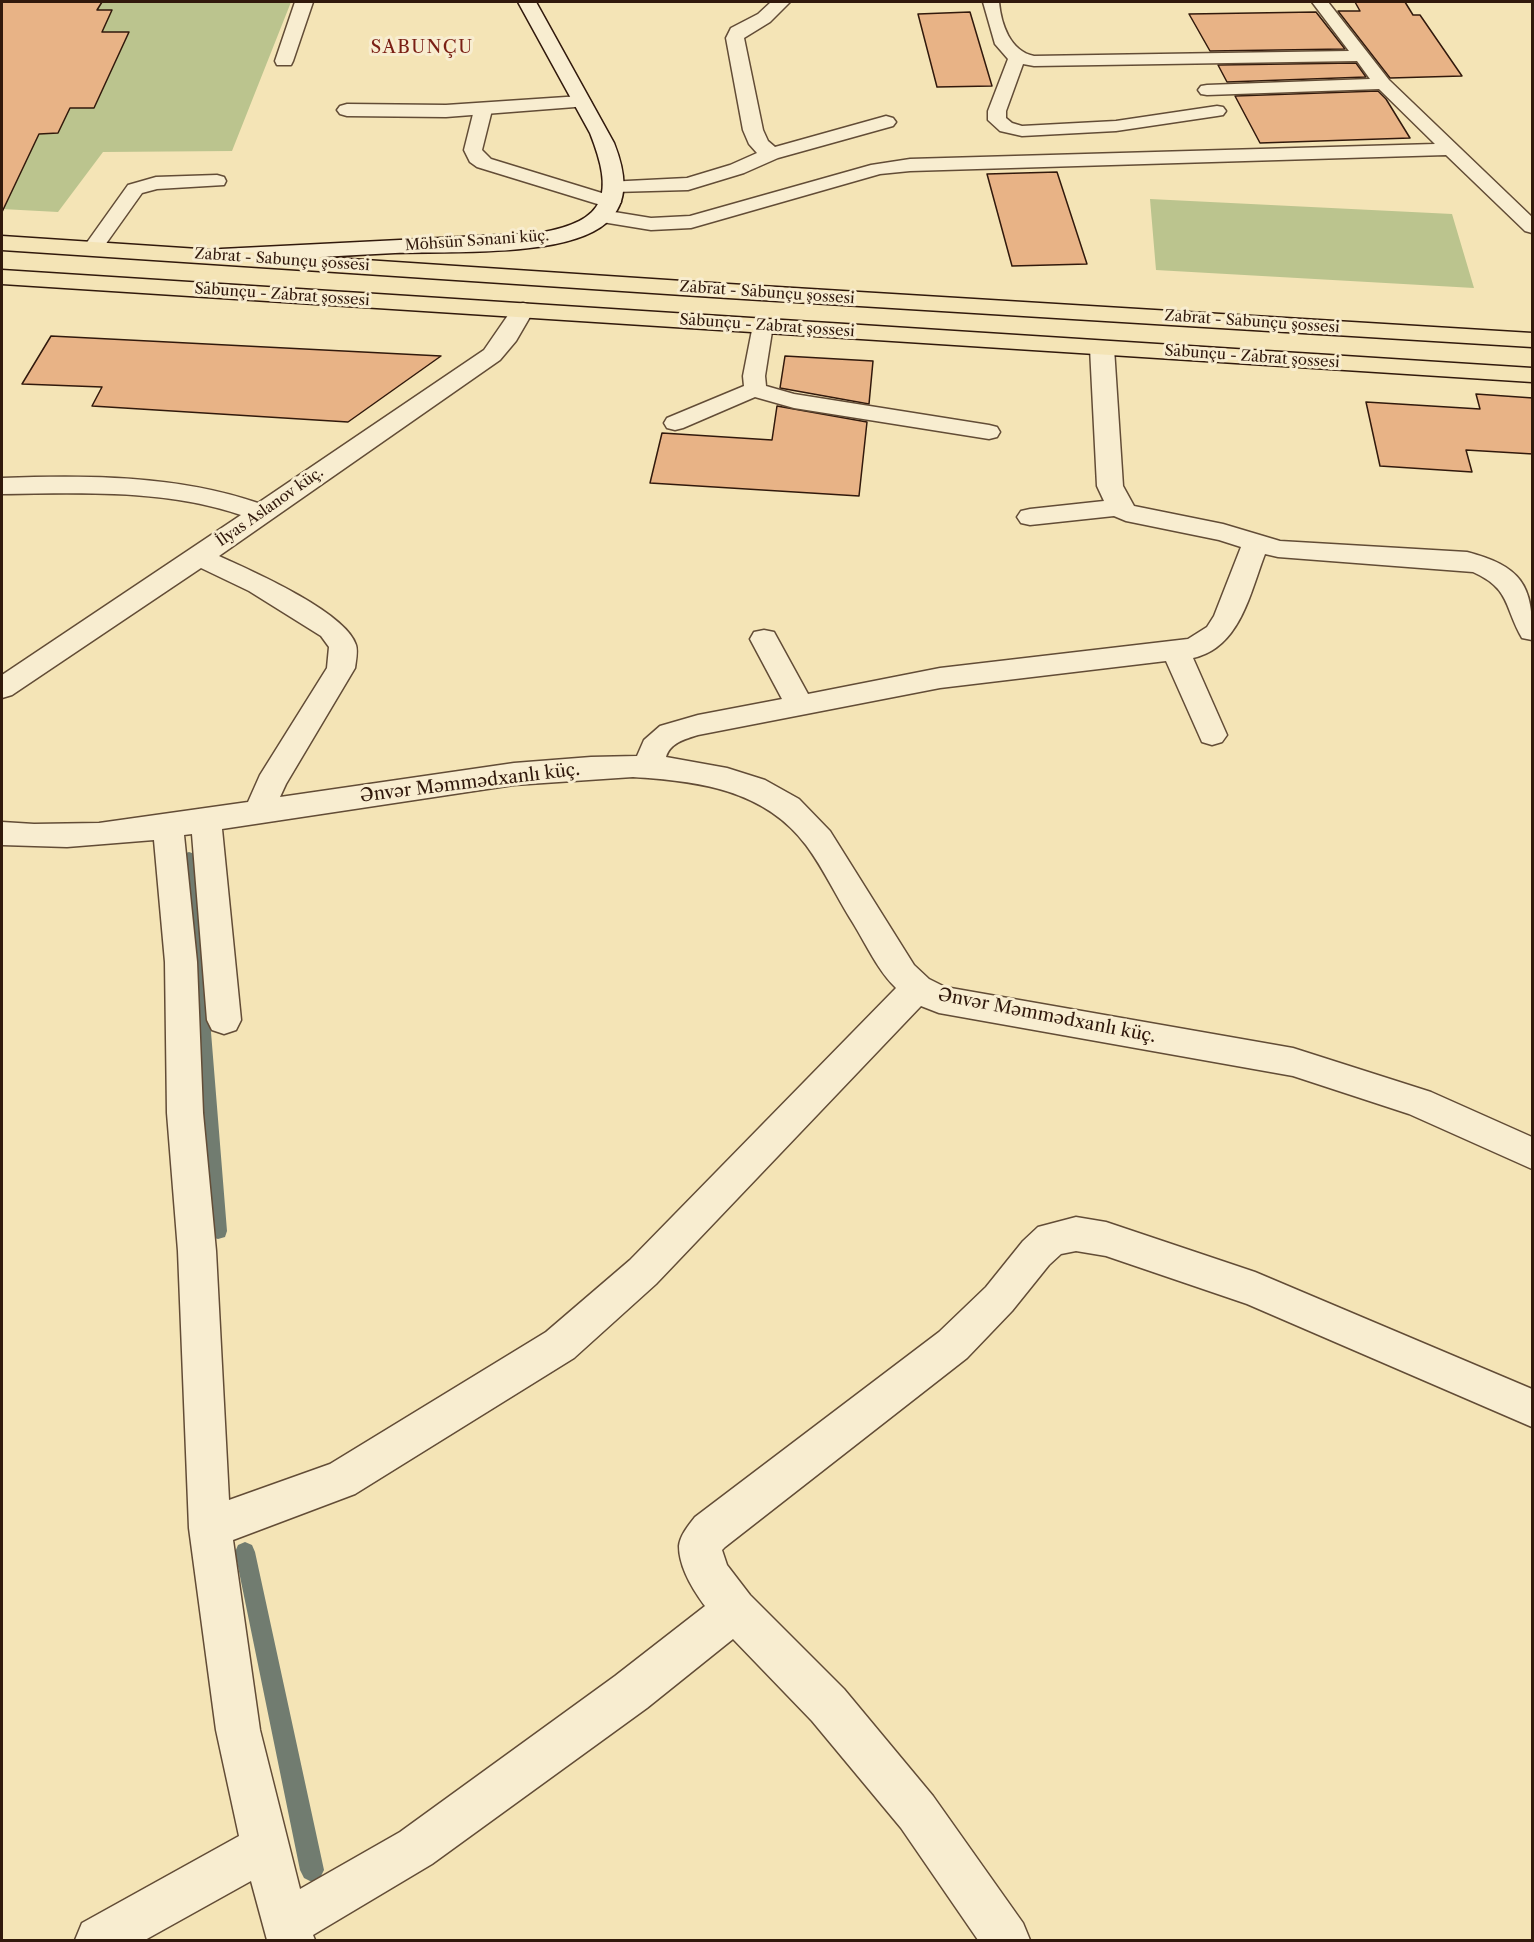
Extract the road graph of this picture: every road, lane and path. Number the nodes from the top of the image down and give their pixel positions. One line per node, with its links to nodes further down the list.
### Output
1 (304, 2): 9 (street)
2 (527, 2): 12 (street)
3 (781, 2): 18 (street)
4 (991, 2): 7 (lane)
5 (1320, 2): 6 (lane)
6 (1362, 56): 8 (lane); 10 (lane)
7 (1017, 58): 8 (lane); 15 (lane)
8 (1193, 58): 11 (lane)
9 (284, 61)
10 (1383, 84): 11 (lane); 17 (lane)
11 (1207, 90): 15 (lane)
12 (581, 102): 14 (street); 21 (street)
13 (347, 110): 14 (street)
14 (483, 110): 21 (lane)
15 (1217, 111): 19 (lane)
16 (886, 122): 18 (street)
17 (1451, 149): 19 (lane); 22 (lane)
18 (771, 154): 21 (street)
19 (1237, 155): 21 (lane)
20 (217, 181): 24 (lane)
21 (609, 201): 25 (street, Möhsün Sənani küç.)
22 (1533, 227)
23 (2, 243): 24 (main road, Zabrat - Sabunçu şossesi)
24 (93, 248): 25 (main road, Zabrat - Sabunçu şossesi)
25 (217, 256): 29 (main road, Zabrat - Sabunçu şossesi)
26 (2, 277): 27 (main road, Sabunçu - Zabrat şossesi)
27 (523, 310): 28 (main road, Sabunçu - Zabrat şossesi); 37 (street, İlyas Aslanov küç.)
28 (763, 326): 30 (main road, Sabunçu - Zabrat şossesi); 32 (lane)
29 (1533, 340)
30 (1102, 348): 31 (main road, Sabunçu - Zabrat şossesi); 36 (street)
31 (1533, 375)
32 (755, 389): 33 (lane); 34 (lane)
33 (675, 423)
34 (989, 432)
35 (2, 486): 37 (street)
36 (1119, 507): 38 (street); 39 (street)
37 (261, 513): 40 (street, İlyas Aslanov küç.)
38 (1030, 517)
39 (1256, 543): 41 (street); 43 (street)
40 (199, 557): 44 (street, İlyas Aslanov küç.); 48 (street)
41 (1533, 631)
42 (764, 639): 45 (street)
43 (1176, 651): 45 (street); 46 (street)
44 (2, 687)
45 (800, 705): 47 (street)
46 (1212, 735)
47 (649, 767): 48 (street, Ənvər Məmmədxanlı küç.); 52 (street, Ənvər Məmmədxanlı küç.)
48 (259, 812): 49 (street, Ənvər Məmmədxanlı küç.)
49 (206, 820): 50 (street, Ənvər Məmmədxanlı küç.); 53 (street)
50 (168, 827): 51 (street, Ənvər Məmmədxanlı küç.); 56 (street)
51 (2, 833)
52 (917, 988): 54 (street, Ənvər Məmmədxanlı küç.); 56 (street)
53 (224, 1020)
54 (1533, 1154)
55 (1533, 1408): 57 (street)
56 (210, 1527): 58 (street)
57 (735, 1610): 59 (street); 60 (street)
58 (265, 1846): 59 (street); 61 (street)
59 (289, 1932)
60 (994, 1936)
61 (99, 1941)

